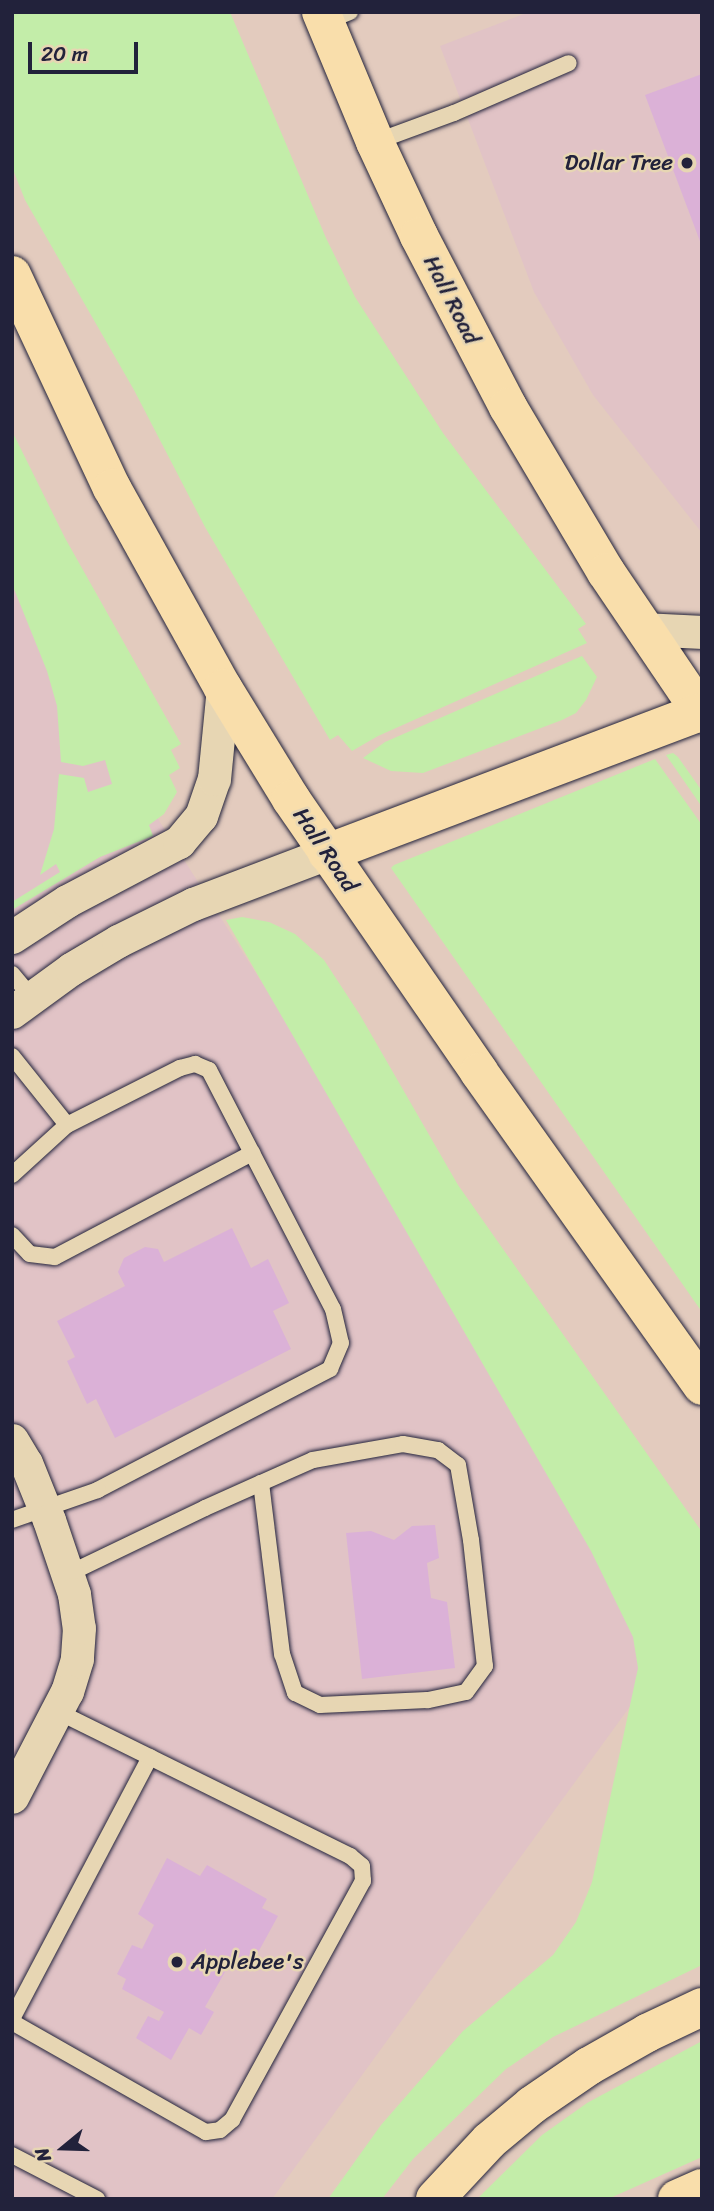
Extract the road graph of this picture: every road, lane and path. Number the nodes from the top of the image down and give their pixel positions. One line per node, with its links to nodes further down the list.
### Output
1 (332, 15): 3 (highway, Hall Road)
2 (569, 63): 3 (lane)
3 (375, 142): 5 (highway, Hall Road)
4 (12, 275): 7 (highway, Hall Road)
5 (643, 629): 6 (street); 8 (highway, Hall Road)
6 (702, 632)
7 (223, 688): 9 (highway, Hall Road); 10 (street)
8 (701, 713): 9 (highway)
9 (327, 853): 11 (street); 17 (highway, Hall Road)
10 (12, 937)
11 (18, 994)
12 (12, 1056): 13 (lane)
13 (67, 1125): 14 (lane); 15 (lane)
14 (252, 1153): 16 (lane); 20 (lane)
15 (12, 1175)
16 (12, 1235)
17 (702, 1386)
18 (12, 1440): 20 (street)
19 (261, 1483): 19 (lane); 22 (lane)
20 (45, 1511): 21 (lane); 22 (street)
21 (12, 1520)
22 (68, 1574): 23 (street)
23 (57, 1711): 24 (lane); 25 (street)
24 (150, 1757): 27 (lane); 27 (lane)
25 (12, 1797)
26 (702, 2007): 31 (highway)
27 (12, 2020)
28 (12, 2155): 30 (lane)
29 (702, 2188): 32 (highway)
30 (97, 2199)
31 (435, 2199)
32 (677, 2199)

